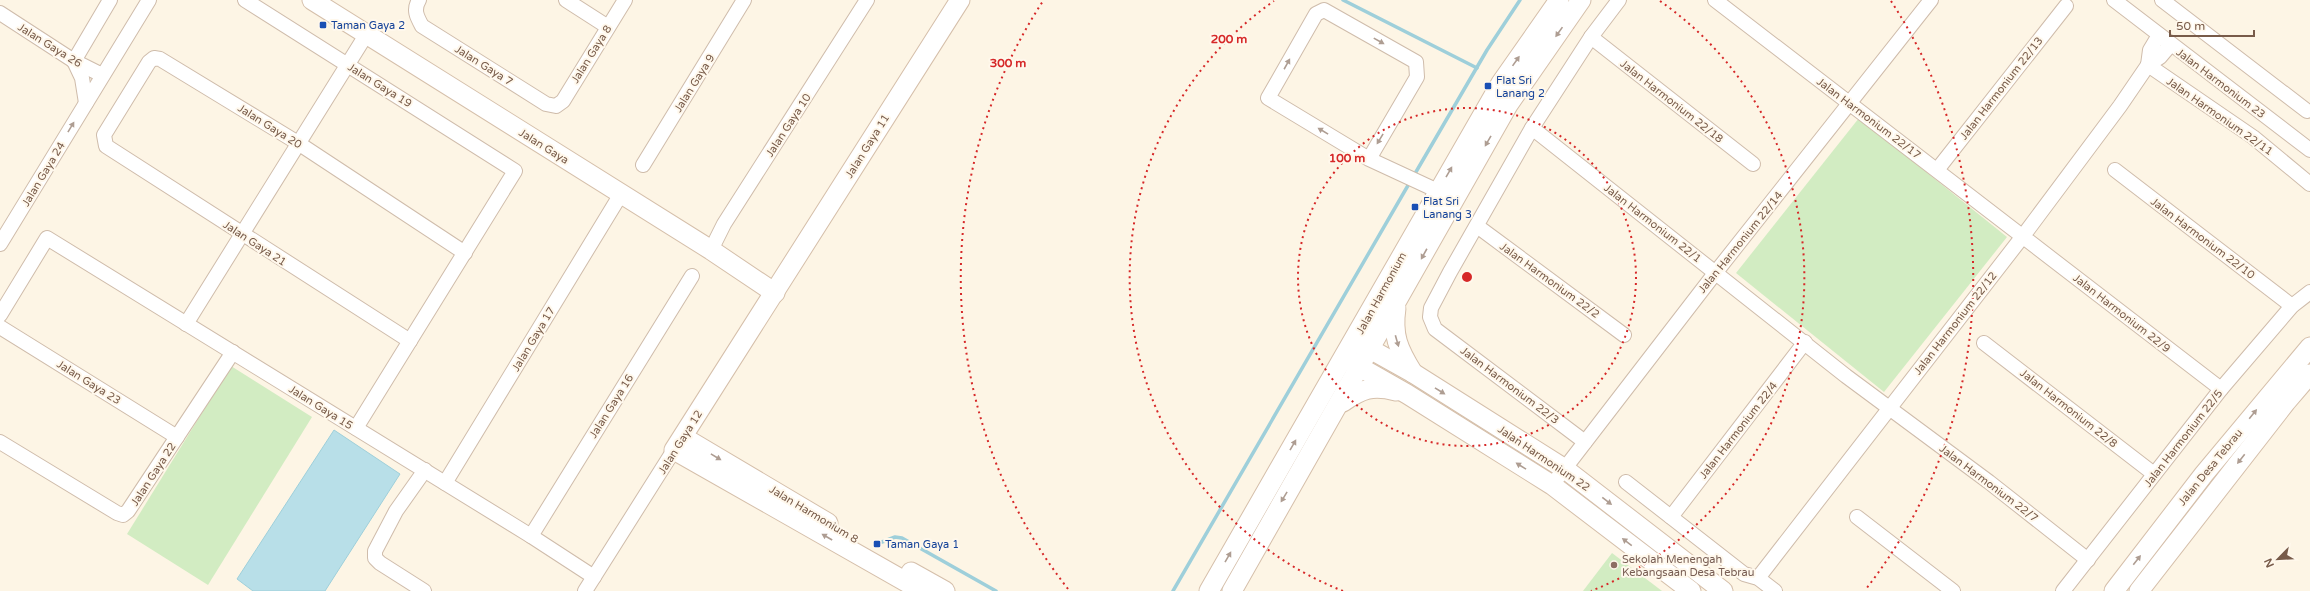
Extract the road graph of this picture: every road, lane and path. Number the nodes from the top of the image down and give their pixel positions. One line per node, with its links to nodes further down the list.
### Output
1 (110, 0): 25 (street)
2 (149, 0): 28 (street, Jalan Gaya 24)
3 (245, 0): 26 (street, Jalan Gaya 19)
4 (312, 0): 21 (street, Jalan Gaya)
5 (419, 0): 31 (street, Jalan Gaya 7)
6 (566, 0): 20 (street)
7 (625, 0): 20 (street, Jalan Gaya 8)
8 (744, 0): 39 (street, Jalan Gaya 9)
9 (867, 0): 49 (street, Jalan Gaya 10)
10 (960, 0): 54 (street, Jalan Gaya 11)
11 (1559, 0): 43 (street, Jalan Harmonium, one-way to 11)
12 (1581, 0): 55 (street, Jalan Harmonium, one-way to 55)
13 (1619, 0): 23 (street)
14 (1715, 0): 30 (street, Jalan Harmonium 22/17)
15 (1931, 0): 30 (street, Jalan Harmonium 22/14)
16 (2114, 0): 22 (street, Jalan Harmonium 23)
17 (2162, 0): 32 (street)
18 (2066, 6): 40 (street, Jalan Harmonium 22/13)
19 (0, 13): 25 (street, Jalan Gaya 26)
20 (608, 27): 31 (street, Jalan Gaya 8)
21 (366, 35): 26 (street); 44 (street, Jalan Gaya)
22 (2159, 35): 24 (street, Jalan Harmonium 23); 27 (street, Jalan Harmonium 22/12)
23 (1591, 37): 33 (street); 38 (street, Jalan Harmonium 22/18)
24 (2171, 44): 27 (street, Jalan Harmonium 22/12); 36 (street, Jalan Harmonium 23)
25 (74, 61): 28 (street, Jalan Gaya 26); 29 (street)
26 (347, 64): 35 (street); 50 (street, Jalan Gaya 19)
27 (2148, 65): 42 (street, Jalan Harmonium 22/11); 47 (street, Jalan Harmonium 22/12)
28 (102, 75): 29 (street, Jalan Gaya 24)
29 (86, 103): 48 (street, Jalan Gaya 24, one-way to 29)
30 (1851, 104): 40 (street, Jalan Harmonium 22/17); 51 (street, Jalan Harmonium 22/14)
31 (556, 106)
32 (2307, 111)
33 (1532, 128): 45 (street); 51 (street, Jalan Harmonium 22/1)
34 (104, 140): 35 (street, Jalan Gaya 20); 46 (street, Jalan Gaya 21)
35 (298, 143): 46 (street); 50 (street, Jalan Gaya 20)
36 (2310, 150)
37 (1369, 159): 37 (street, one-way to 37); 43 (street)
38 (1753, 164)
39 (643, 165)
40 (1937, 170): 47 (street, Jalan Harmonium 22/17)
41 (2115, 170): 56 (street, Jalan Harmonium 22/10)
42 (2310, 184)
43 (1438, 192): 61 (street, Jalan Harmonium)
44 (621, 194): 49 (street, Jalan Gaya); 85 (street, Jalan Gaya 17)
45 (1477, 226): 60 (street, Jalan Harmonium 22/2); 79 (street, Jalan Harmonium 22/3)
46 (242, 235): 58 (street); 62 (street, Jalan Gaya 21)
47 (2023, 236): 72 (street, Jalan Harmonium 22/9); 75 (street, Jalan Harmonium 22/12)
48 (0, 244)
49 (711, 250): 54 (street, Jalan Gaya)
50 (465, 253): 62 (street)
51 (1716, 272): 63 (street, Jalan Harmonium 22/1); 79 (street, Jalan Harmonium 22/14)
52 (692, 276): 89 (street, Jalan Gaya 16)
53 (2310, 292): 56 (street, Jalan Harmonium 22/5)
54 (775, 293): 80 (street, Jalan Gaya 12)
55 (1396, 304): 66 (street, Jalan Harmonium); 70 (street, one-way to 70)
56 (2292, 306): 72 (street, Jalan Harmonium 22/5)
57 (0, 315): 58 (street, Jalan Gaya 15)
58 (186, 324): 67 (street, Jalan Gaya 15)
59 (0, 326): 77 (street, Jalan Gaya 23)
60 (1624, 335)
61 (1354, 340): 66 (street, Jalan Harmonium 22); 68 (street, Jalan Harmonium)
62 (410, 341): 76 (street)
63 (1805, 342): 75 (street, Jalan Harmonium 22/1); 87 (street, Jalan Harmonium 22/4)
64 (1984, 343): 83 (street, Jalan Harmonium 22/8)
65 (2310, 347): 104 (street, Jalan Desa Tebrau, one-way to 65)
66 (1371, 349): 69 (street, Jalan Harmonium); 70 (street, Jalan Harmonium 22)
67 (232, 352): 76 (street, Jalan Gaya 15); 77 (street, Jalan Gaya 22)
68 (1344, 358): 69 (street, Jalan Harmonium 22); 97 (street, Jalan Harmonium, one-way to 68)
69 (1361, 367): 73 (street, Jalan Harmonium 22); 74 (street, Jalan Harmonium)
70 (1413, 373): 81 (street, Jalan Harmonium 22, one-way to 81)
71 (2310, 374): 105 (street, Jalan Desa Tebrau, one-way to 105)
72 (2221, 389): 83 (street, Jalan Harmonium 22/5)
73 (1407, 394): 74 (street); 86 (street, Jalan Harmonium 22, one-way to 73)
74 (1340, 404): 98 (street, Jalan Harmonium, one-way to 98)
75 (1888, 408): 90 (street, Jalan Harmonium 22/7); 92 (street, Jalan Harmonium 22/12)
76 (356, 428): 82 (street, Jalan Gaya 15)
77 (177, 436): 78 (street, Jalan Gaya 22)
78 (0, 442)
79 (1585, 442): 81 (street, Jalan Harmonium 22/14)
80 (678, 444): 91 (street, Jalan Gaya 12); 95 (street, Jalan Harmonium 8, one-way to 80); 96 (street, Jalan Harmonium 8, one-way to 96)
81 (1565, 469): 86 (street, Jalan Harmonium 22/14); 100 (street, Jalan Harmonium 22, one-way to 100)
82 (425, 470): 85 (street, Jalan Gaya 15); 93 (street)
83 (2154, 474): 90 (street, Jalan Harmonium 22/5)
84 (1626, 482): 87 (street)
85 (445, 483): 89 (street, Jalan Gaya 15)
86 (1552, 485): 99 (street, Jalan Harmonium 22, one-way to 86)
87 (1671, 517): 92 (street)
88 (1857, 517): 102 (street)
89 (531, 536): 91 (street, Jalan Gaya 15)
90 (2088, 560): 103 (street, Jalan Harmonium 22/5)
91 (594, 577): 94 (street, Jalan Gaya 12)
92 (1758, 578): 101 (street)
93 (424, 591)
94 (585, 591)
95 (922, 591)
96 (945, 591)
97 (1209, 591)
98 (1232, 591)
99 (1691, 591)
100 (1723, 591)
101 (1775, 591)
102 (1953, 591)
103 (2063, 591)
104 (2114, 591)
105 (2139, 591)

